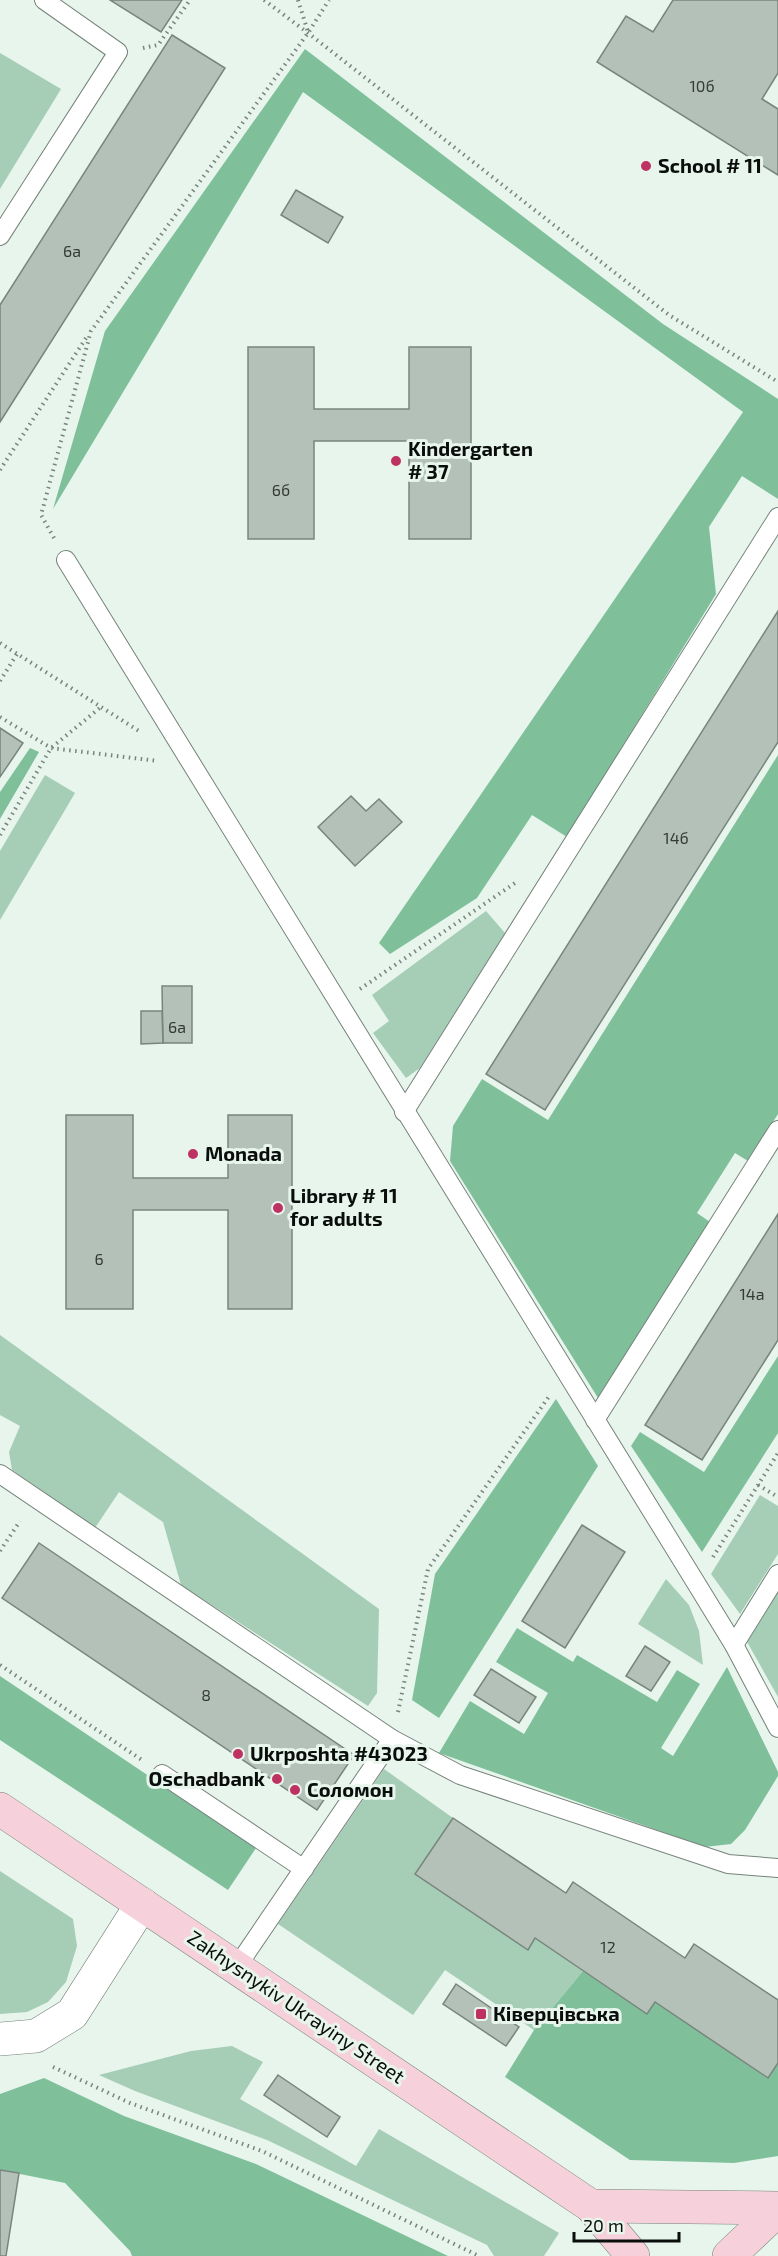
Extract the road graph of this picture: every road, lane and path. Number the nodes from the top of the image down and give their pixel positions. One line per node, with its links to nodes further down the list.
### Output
1 (44, 0): 7 (lane)
2 (190, 0): 7 (path)
3 (264, 0): 6 (path)
4 (298, 0): 6 (path)
5 (329, 0): 6 (path)
6 (308, 33): 9 (path); 10 (path)
7 (118, 52): 8 (lane)
8 (0, 236)
9 (91, 331): 11 (path); 13 (path)
10 (778, 382)
11 (0, 470)
12 (778, 517): 25 (lane)
13 (66, 560): 21 (lane)
14 (0, 643): 15 (path)
15 (17, 654): 16 (path); 17 (path)
16 (0, 681)
17 (101, 707): 19 (path); 20 (path)
18 (0, 717): 20 (path)
19 (146, 736)
20 (51, 748): 21 (path); 22 (path)
21 (192, 765): 24 (lane)
22 (0, 835)
23 (516, 882): 24 (path)
24 (340, 1003): 25 (lane)
25 (404, 1112): 27 (lane)
26 (778, 1130): 28 (lane)
27 (566, 1374): 28 (lane); 40 (path)
28 (595, 1420): 36 (lane)
29 (778, 1453): 31 (path)
30 (0, 1474): 33 (lane)
31 (758, 1485): 32 (path); 36 (path)
32 (778, 1497)
33 (35, 1498): 34 (path); 40 (lane)
34 (0, 1551)
35 (778, 1574): 37 (lane)
36 (696, 1583): 37 (lane)
37 (734, 1645): 39 (lane)
38 (0, 1665): 41 (path)
39 (778, 1728)
40 (392, 1739): 43 (lane); 44 (lane)
41 (162, 1774): 44 (lane)
42 (0, 1809): 45 (main road, Zakhysnykiv Ukrayiny Street)
43 (778, 1868)
44 (304, 1869): 46 (lane)
45 (142, 1904): 46 (main road, Zakhysnykiv Ukrayiny Street); 47 (street)
46 (236, 1968): 49 (main road, Zakhysnykiv Ukrayiny Street)
47 (0, 2039)
48 (43, 2062): 52 (path)
49 (591, 2206): 50 (main road); 53 (main road, Zakhysnykiv Ukrayiny Street)
50 (778, 2208)
51 (778, 2214): 54 (main road)
52 (479, 2256)
53 (633, 2256)
54 (729, 2256)

